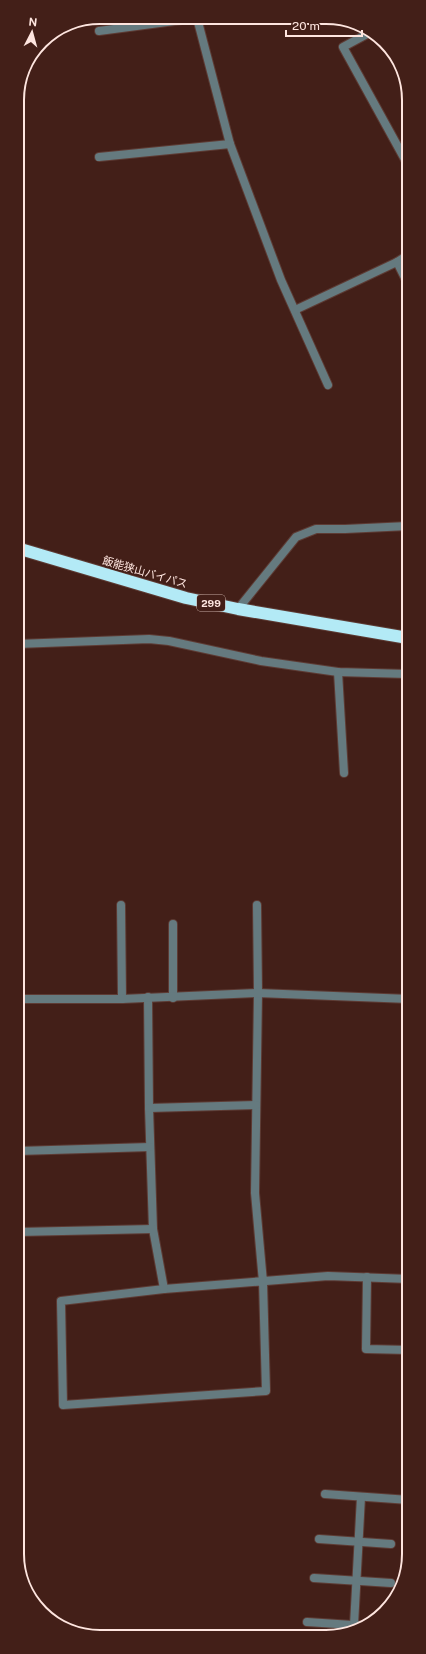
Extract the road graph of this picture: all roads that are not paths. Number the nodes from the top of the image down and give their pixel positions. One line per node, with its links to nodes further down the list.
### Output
1 (150, 24): 3 (street)
2 (199, 24): 6 (street)
3 (135, 26): 4 (street)
4 (99, 31)
5 (365, 35): 7 (street)
6 (230, 144): 8 (street); 12 (street)
7 (402, 154)
8 (99, 157)
9 (402, 259): 10 (street)
10 (397, 262): 11 (street); 12 (street)
11 (402, 272)
12 (295, 310): 13 (street)
13 (328, 385)
14 (402, 526): 16 (street)
15 (24, 550): 16 (highway, 飯能狭山バイパス / 299)
16 (238, 609): 17 (highway, 飯能狭山バイパス / 299)
17 (402, 637)
18 (24, 644): 19 (street)
19 (338, 672): 20 (street); 21 (street)
20 (402, 674)
21 (344, 773)
22 (257, 904): 25 (street)
23 (121, 905): 29 (street)
24 (173, 924): 27 (street)
25 (258, 993): 27 (street); 30 (street); 31 (street)
26 (148, 997): 27 (street); 29 (street); 32 (street)
27 (173, 998)
28 (24, 999): 29 (street)
29 (122, 999)
30 (402, 999)
31 (256, 1105): 32 (street); 39 (street)
32 (149, 1108): 33 (street)
33 (150, 1147): 34 (street); 35 (street)
34 (24, 1151)
35 (153, 1229): 36 (street); 40 (street)
36 (24, 1232)
37 (367, 1277): 38 (street); 39 (street); 41 (street)
38 (402, 1279)
39 (263, 1282): 40 (street); 40 (street)
40 (164, 1289)
41 (402, 1350)
42 (325, 1494): 43 (street)
43 (361, 1497): 44 (street); 46 (street)
44 (402, 1500)
45 (319, 1539): 46 (street)
46 (358, 1542): 47 (street); 49 (street)
47 (391, 1544)
48 (314, 1578): 49 (street)
49 (356, 1581): 50 (street); 52 (street)
50 (391, 1583)
51 (307, 1622): 52 (street)
52 (354, 1625)

